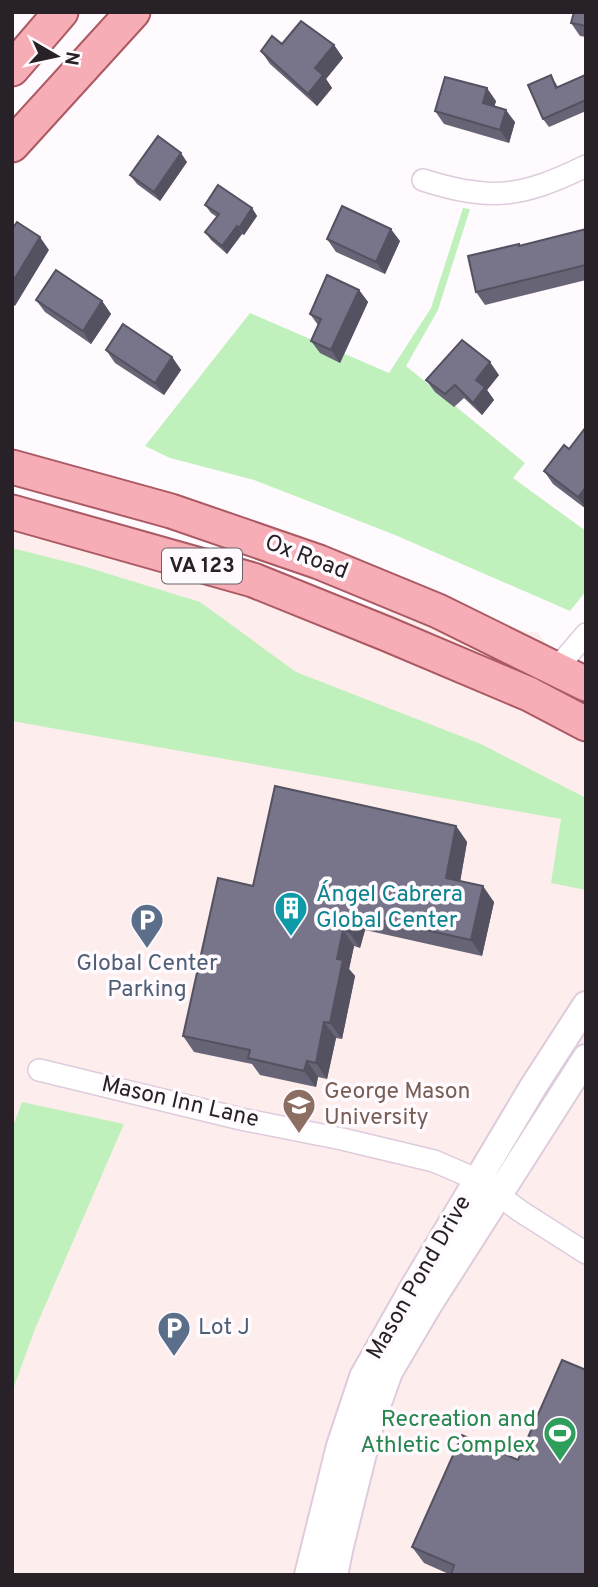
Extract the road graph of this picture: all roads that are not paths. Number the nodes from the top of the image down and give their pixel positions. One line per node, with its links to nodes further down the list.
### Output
1 (61, 12): 3 (main road)
2 (133, 12): 4 (main road)
3 (12, 69)
4 (12, 145)
5 (586, 166): 6 (street)
6 (424, 180)
7 (12, 467): 11 (main road, Ox Road / VA 123)
8 (12, 512): 10 (main road, Ox Road / VA 123)
9 (586, 634): 11 (street)
10 (464, 668): 11 (main road); 13 (main road, Ox Road / VA 123)
11 (556, 669): 12 (main road, Ox Road / VA 123); 13 (main road)
12 (586, 684)
13 (582, 722)
14 (586, 1005): 17 (street, Mason Pond Drive)
15 (586, 1058): 17 (street, Mason Pond Drive)
16 (39, 1070): 17 (street, Mason Inn Lane)
17 (488, 1188): 18 (street, Mason Inn Lane); 19 (street, Mason Pond Drive); 20 (street, Mason Pond Drive)
18 (586, 1253)
19 (308, 1575)
20 (334, 1575)

